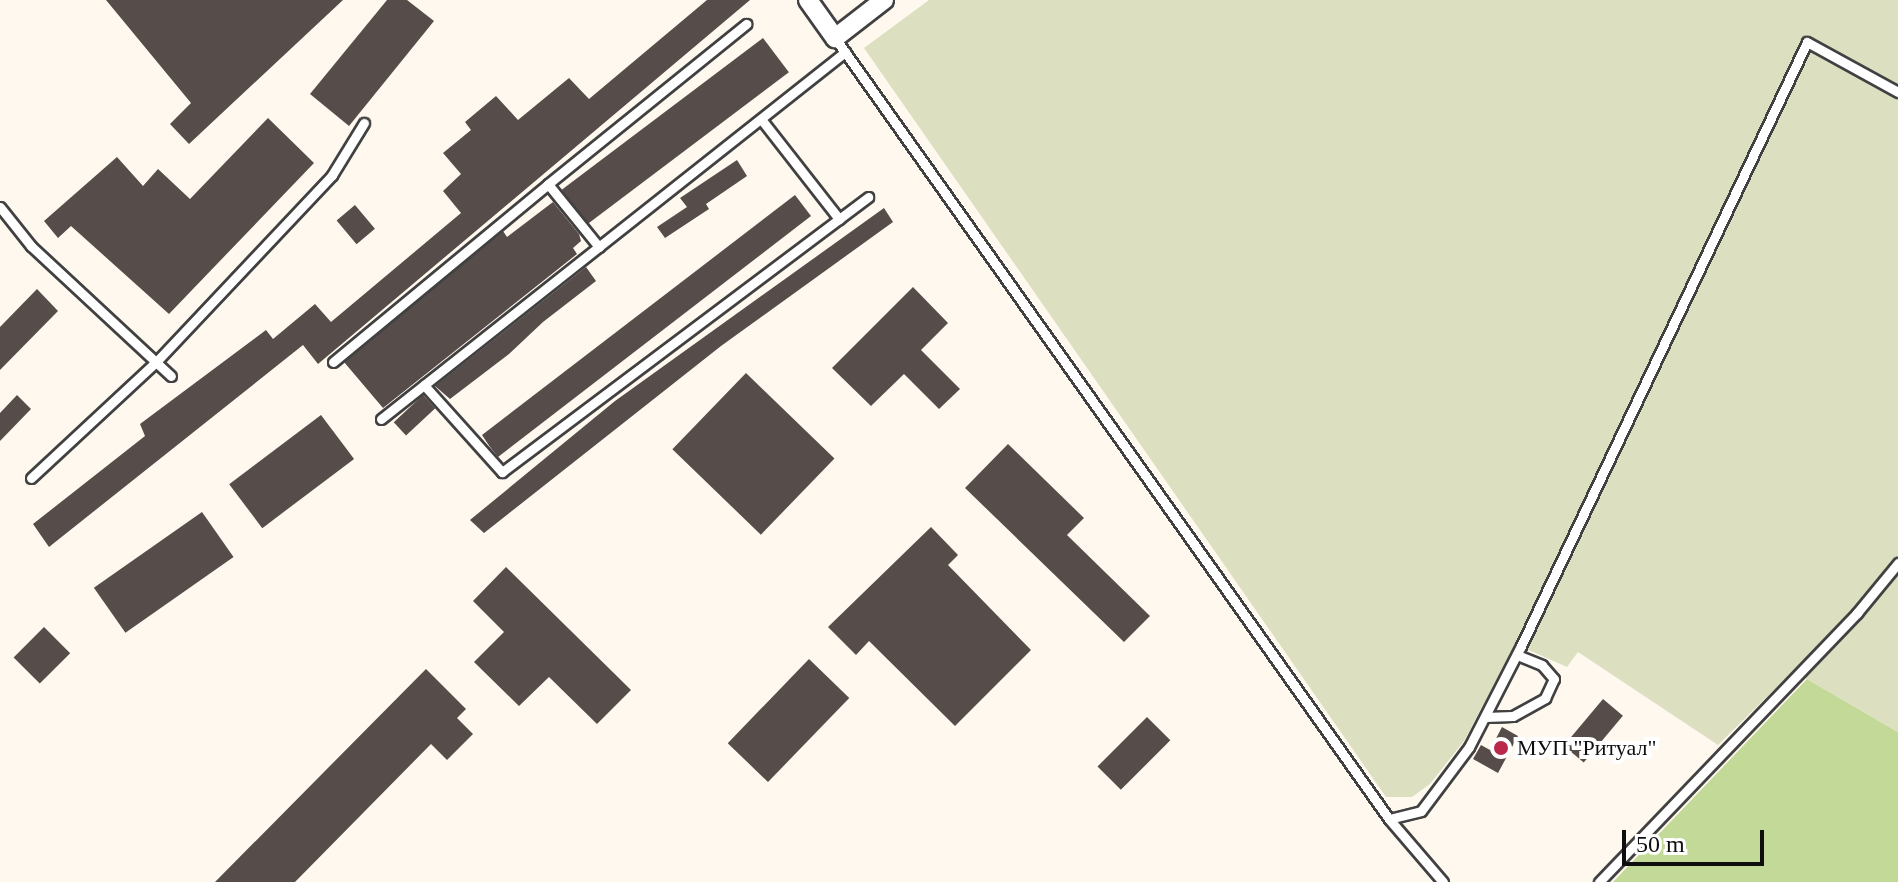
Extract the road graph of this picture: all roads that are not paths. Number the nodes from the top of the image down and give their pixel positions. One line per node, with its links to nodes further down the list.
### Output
1 (808, 0): 4 (street)
2 (884, 0): 4 (street)
3 (746, 24): 8 (lane)
4 (840, 45): 6 (lane); 22 (lane)
5 (1898, 92): 20 (lane)
6 (761, 119): 11 (lane); 12 (lane)
7 (364, 123): 13 (lane)
8 (548, 184): 12 (lane); 14 (lane)
9 (868, 197): 11 (lane)
10 (0, 207): 13 (lane)
11 (839, 219): 16 (lane)
12 (599, 247): 16 (lane)
13 (156, 362): 15 (lane); 18 (lane)
14 (333, 362)
15 (171, 376)
16 (424, 385): 17 (lane)
17 (381, 419)
18 (31, 478)
19 (1898, 563): 24 (lane)
20 (1517, 655): 21 (lane); 21 (lane)
21 (1485, 717): 22 (lane)
22 (1389, 819): 23 (lane)
23 (1443, 882)
24 (1599, 882)

